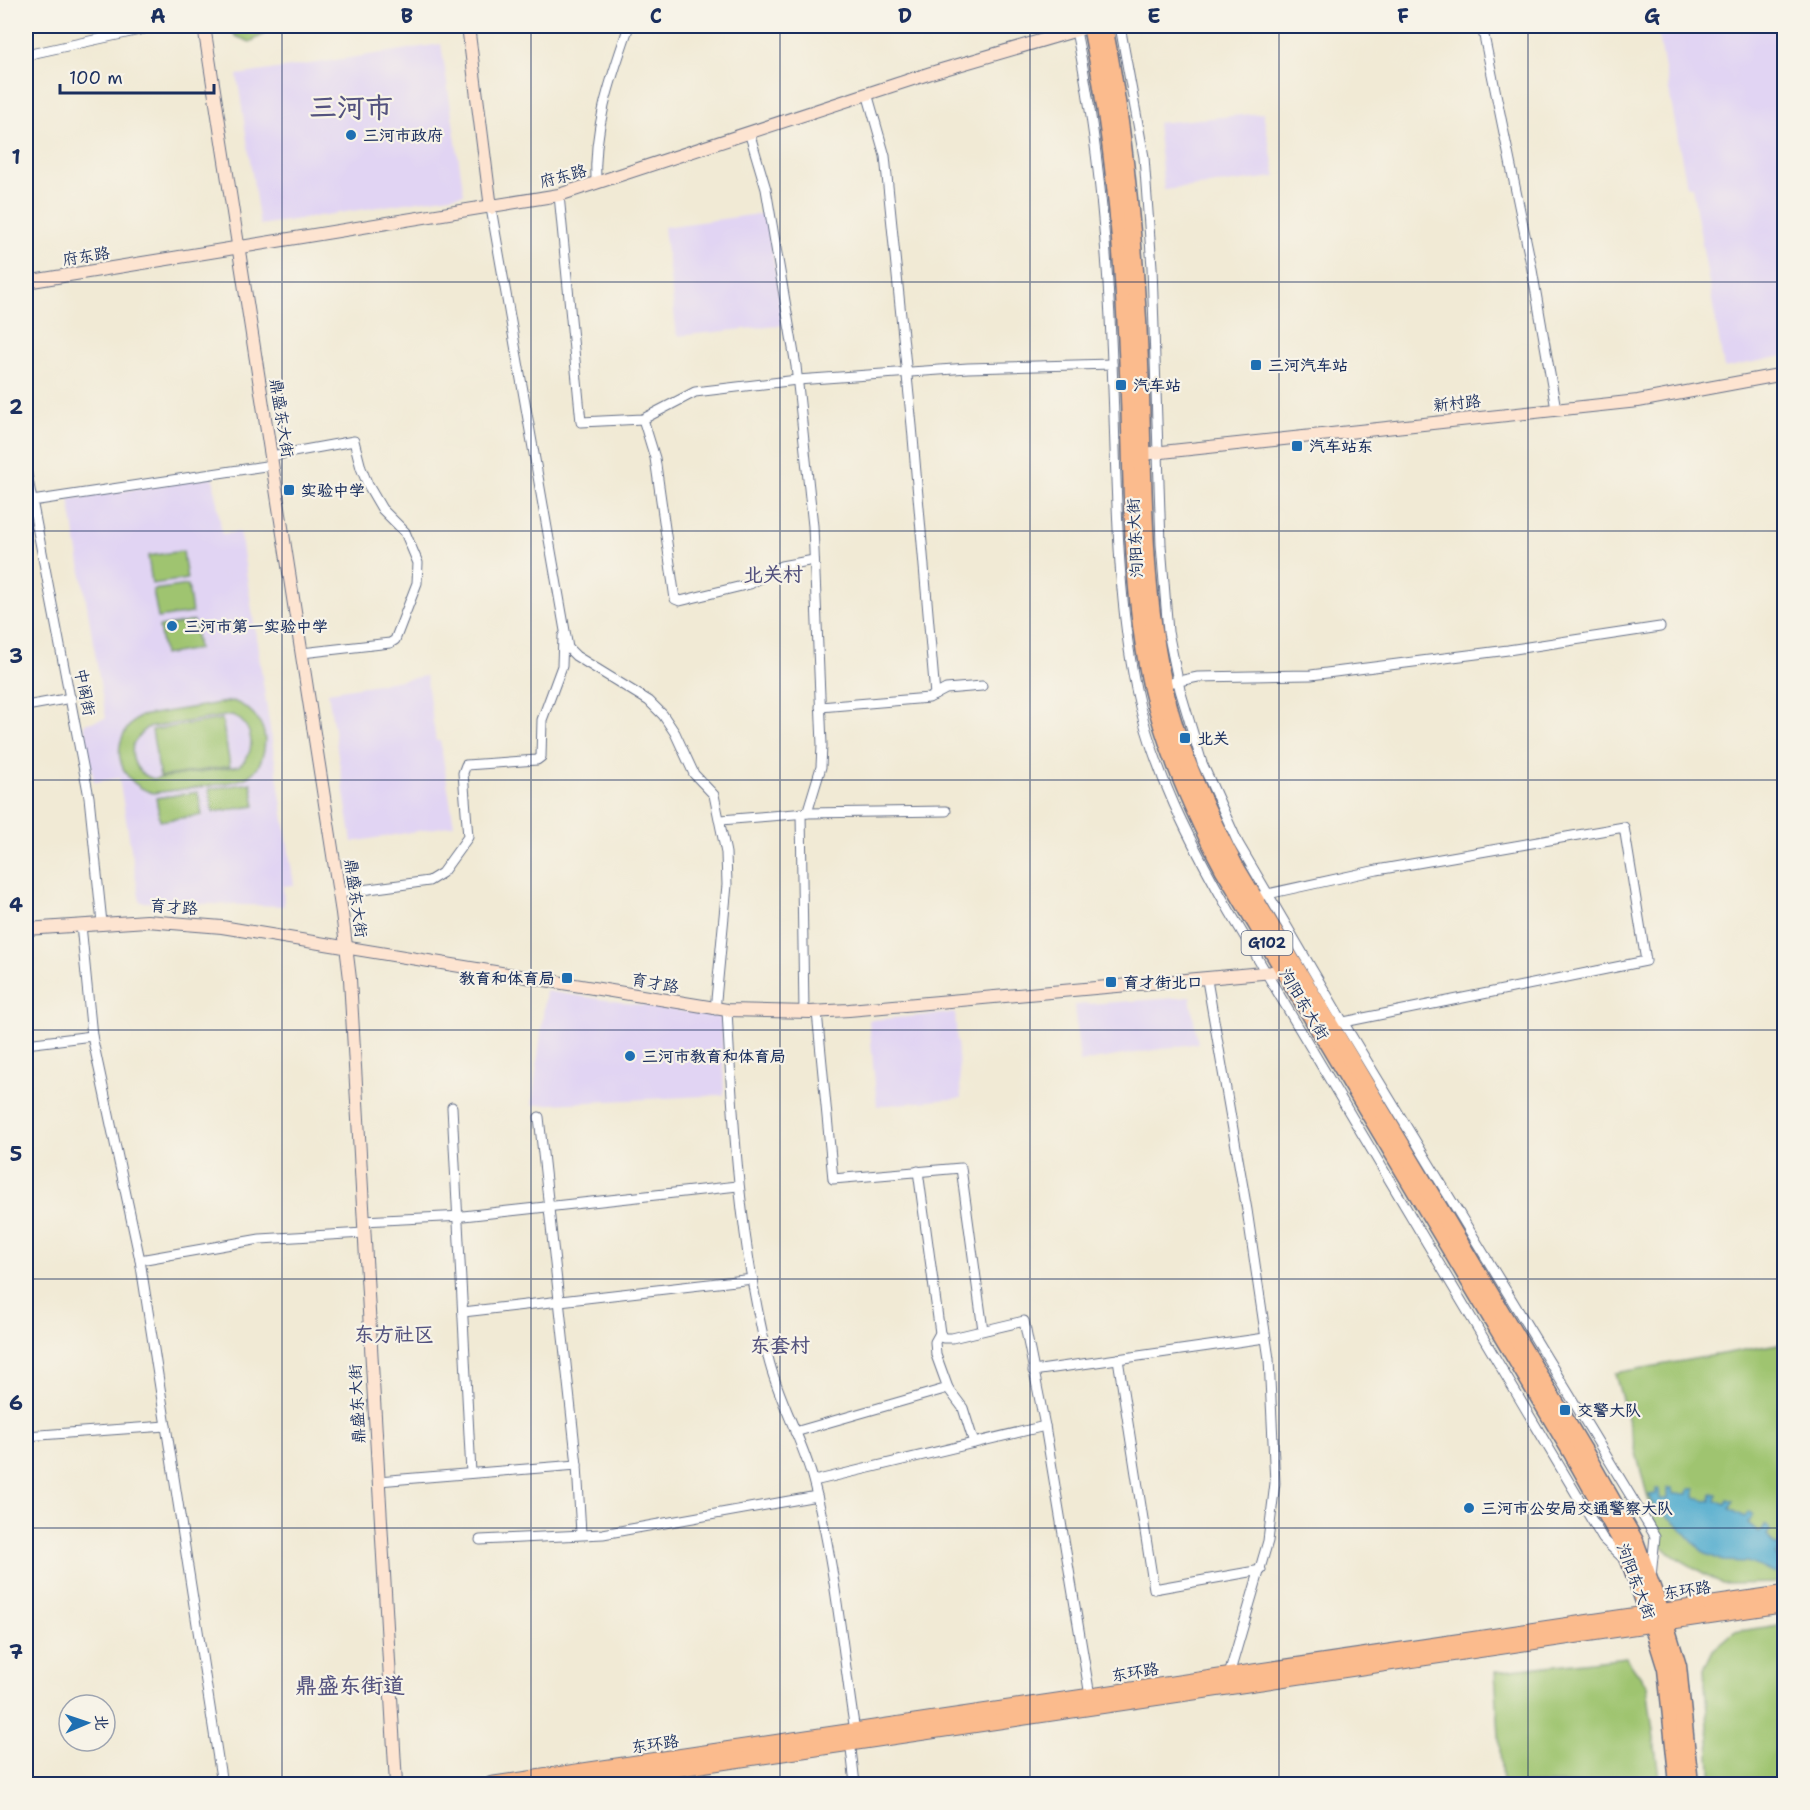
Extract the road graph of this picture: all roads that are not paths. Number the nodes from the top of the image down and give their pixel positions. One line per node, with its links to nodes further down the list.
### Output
1 (158, 26): 8 (street)
2 (204, 26): 14 (main road, 鼎盛东大街)
3 (468, 26): 13 (main road)
4 (629, 26): 11 (street)
5 (1120, 26): 22 (street)
6 (1482, 26): 20 (street)
7 (1087, 27): 9 (main road, 府东路); 16 (street); 22 (highway, 泃阳东大街 / G102)
8 (26, 55)
9 (867, 93): 10 (main road, 府东路); 17 (street)
10 (749, 132): 11 (main road, 府东路); 19 (street)
11 (596, 184): 12 (main road, 府东路)
12 (559, 195): 13 (main road, 府东路); 21 (street)
13 (491, 208): 14 (main road, 府东路); 28 (street)
14 (238, 248): 15 (main road, 府东路); 23 (main road, 鼎盛东大街)
15 (26, 282)
16 (1112, 364): 17 (street); 45 (street)
17 (907, 372): 19 (street); 32 (street)
18 (1785, 374): 20 (main road, 新村路)
19 (797, 380): 21 (street); 26 (street)
20 (1556, 409): 22 (main road, 新村路)
21 (643, 419): 26 (street)
22 (1144, 454): 30 (highway, 泃阳东大街 / G102); 45 (highway, 泃阳东大街 / G102)
23 (272, 460): 25 (street); 29 (main road, 鼎盛东大街); 29 (street)
24 (26, 468): 25 (street, 中阁街)
25 (30, 500): 33 (street, 中阁街)
26 (814, 561): 35 (street)
27 (1660, 627): 30 (street)
28 (564, 634): 38 (street); 39 (street)
29 (302, 653): 39 (main road, 鼎盛东大街)
30 (1171, 683): 40 (highway, 泃阳东大街 / G102)
31 (982, 686): 32 (street)
32 (934, 695): 35 (street)
33 (71, 698): 34 (street); 41 (street, 中阁街)
34 (26, 706)
35 (820, 707): 37 (street)
36 (946, 811): 37 (street)
37 (804, 813): 38 (street); 48 (street)
38 (721, 820): 47 (street)
39 (339, 893): 44 (main road, 鼎盛东大街)
40 (1261, 896): 49 (highway, 泃阳东大街 / G102); 49 (street)
41 (102, 923): 42 (main road, 育才路); 44 (main road, 育才路)
42 (81, 925): 43 (main road, 育才路); 50 (street)
43 (26, 929)
44 (346, 946): 47 (main road, 育才路); 58 (main road, 鼎盛东大街)
45 (1276, 972): 46 (main road, 育才路); 84 (highway, 泃阳东大街 / G102)
46 (1207, 980): 48 (main road, 育才路); 65 (street)
47 (721, 1010): 48 (main road, 育才路); 55 (street)
48 (810, 1012): 54 (street)
49 (1337, 1023): 84 (highway, 泃阳东大街 / G102)
50 (92, 1036): 51 (street); 59 (street)
51 (26, 1044)
52 (452, 1107): 57 (street)
53 (538, 1117): 56 (street)
54 (918, 1171): 63 (street); 64 (street)
55 (738, 1186): 56 (street); 60 (street)
56 (549, 1207): 57 (street); 61 (street)
57 (458, 1217): 58 (street); 62 (street)
58 (364, 1227): 59 (street); 76 (main road, 鼎盛东大街)
59 (140, 1260): 69 (street)
60 (753, 1279): 61 (street); 71 (street)
61 (559, 1301): 62 (street); 74 (street)
62 (463, 1312): 75 (street)
63 (983, 1330): 64 (street); 67 (street)
64 (940, 1333): 68 (street)
65 (1265, 1338): 66 (street); 81 (street)
66 (1118, 1359): 67 (street); 81 (street)
67 (1033, 1371): 70 (street)
68 (948, 1388): 71 (street); 73 (street)
69 (166, 1426): 72 (street); 88 (street)
70 (1045, 1426): 73 (street); 86 (street)
71 (795, 1432): 77 (street)
72 (26, 1436)
73 (974, 1443): 77 (street)
74 (577, 1465): 75 (street); 79 (street)
75 (471, 1473): 76 (street)
76 (378, 1480): 89 (main road, 鼎盛东大街)
77 (814, 1481): 78 (street)
78 (817, 1496): 79 (street); 87 (street)
79 (581, 1533): 80 (street)
80 (480, 1540)
81 (1261, 1570): 85 (street)
82 (1785, 1593): 84 (main road, 东环路)
83 (1785, 1605): 84 (main road, 东环路)
84 (1656, 1617): 85 (main road, 东环路); 87 (main road, 东环路); 93 (highway, 泃阳东大街 / G102); 94 (highway, 泃阳东大街 / G102)
85 (1229, 1675): 86 (main road, 东环路)
86 (1090, 1696): 87 (main road, 东环路)
87 (852, 1736): 90 (main road, 东环路); 91 (main road, 东环路); 92 (street)
88 (222, 1785)
89 (396, 1785)
90 (491, 1785)
91 (577, 1785)
92 (855, 1785)
93 (1678, 1785)
94 (1690, 1785)

